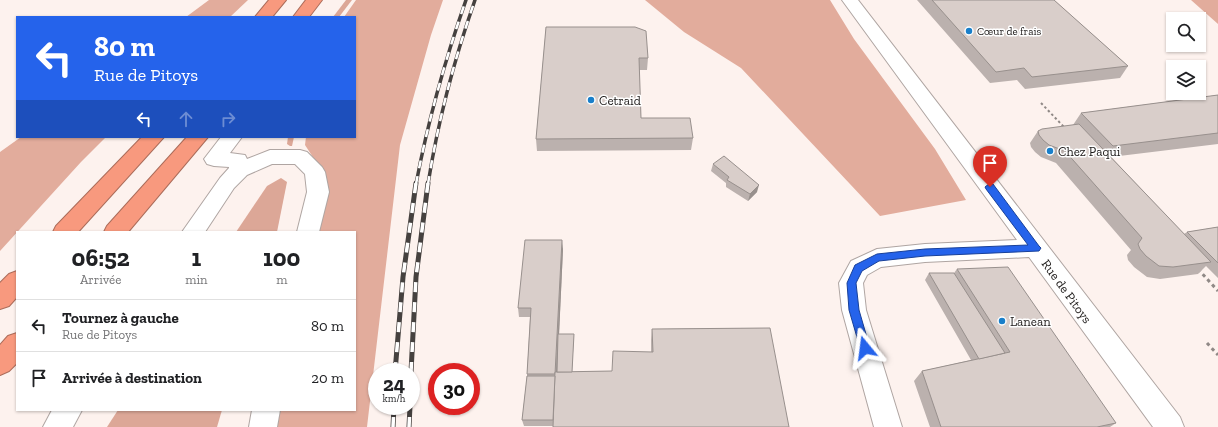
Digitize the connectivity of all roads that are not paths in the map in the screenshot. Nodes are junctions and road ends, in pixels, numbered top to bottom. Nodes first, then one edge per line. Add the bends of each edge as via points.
1 (278, 0) edge
2 (314, 0) edge
3 (850, 0) edge
4 (264, 16) edge
5 (301, 16) edge
6 (153, 138) edge
7 (197, 138) edge
8 (231, 138) edge
9 (240, 170) junction
10 (65, 231) edge
11 (116, 231) edge
12 (194, 231) edge
13 (308, 231) edge
14 (1036, 248) junction
15 (16, 283) edge
16 (0, 299) edge
17 (16, 345) edge
18 (0, 363) edge
19 (67, 411) edge
20 (266, 411) edge
21 (56, 427) edge
22 (263, 427) edge
23 (888, 427) edge
24 (1170, 427) edge

1 - 4 highway
2 - 5 highway
3 - 14 street, Rue de Pitoys
6 - 10 highway
7 - 11 highway
8 - 9 street via 214,159 238,160
9 - 12 street via 227,183
9 - 13 street via 270,157 300,157 315,172 318,192
14 - 23 street via 925,252 877,258 859,268 852,283 854,310
14 - 24 street, Rue de Pitoys
15 - 16 highway
17 - 18 highway
19 - 21 street
20 - 22 street

